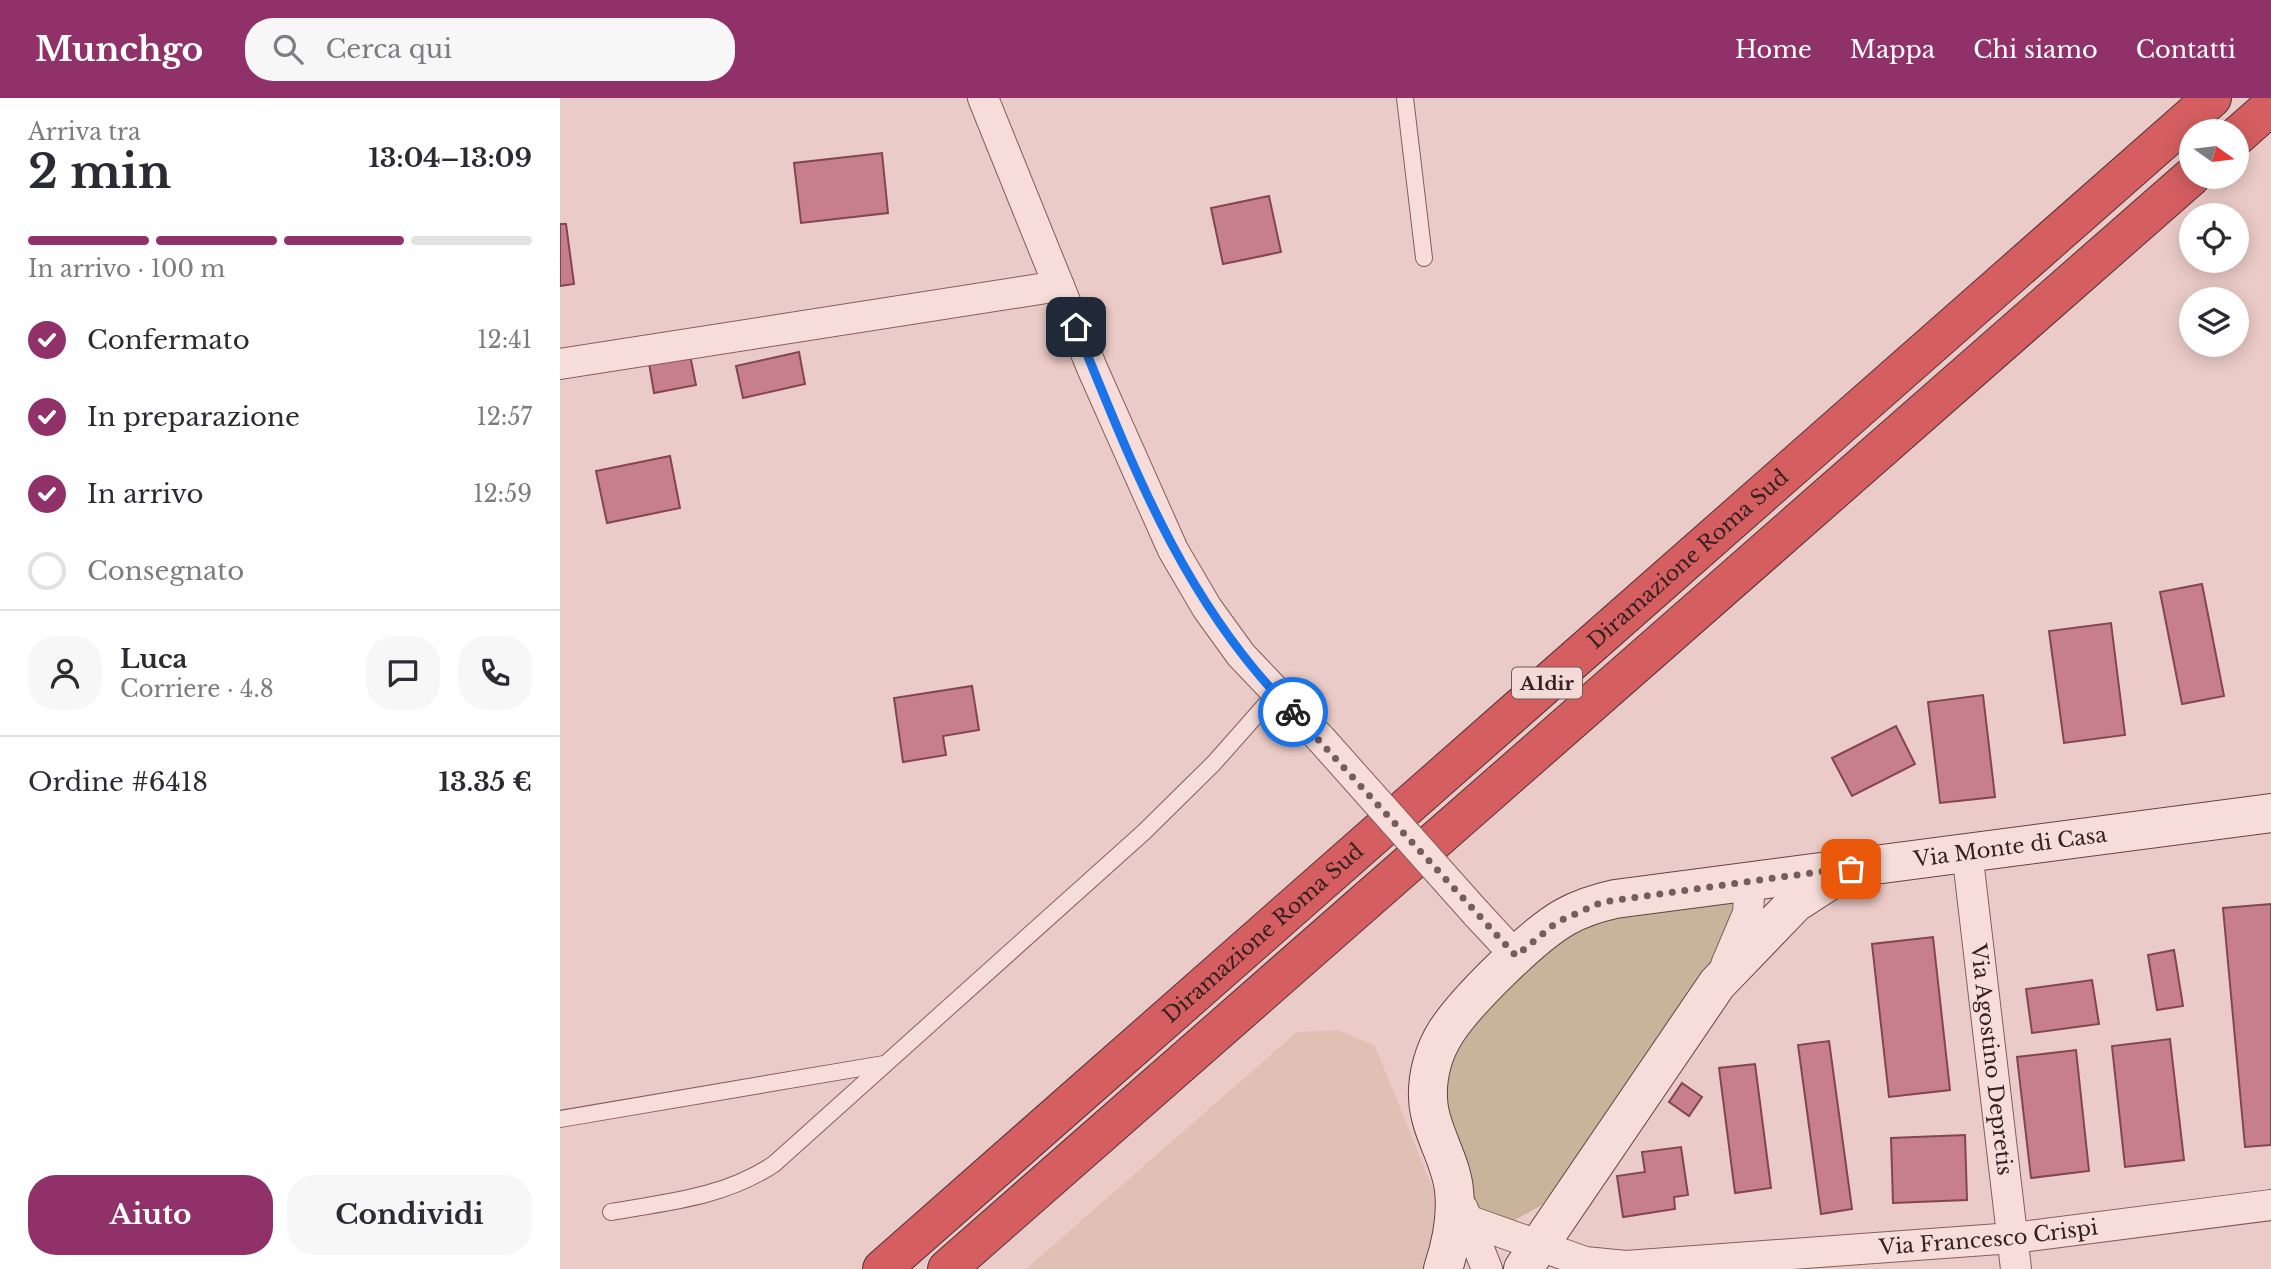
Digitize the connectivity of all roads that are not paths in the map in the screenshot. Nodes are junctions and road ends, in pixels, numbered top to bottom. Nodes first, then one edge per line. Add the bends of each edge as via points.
1 (983, 98) edge
2 (1405, 98) edge
3 (2212, 98) edge
4 (2271, 106) edge
5 (2249, 125) edge
6 (2179, 188) edge
7 (1424, 258) dead end
8 (1059, 286) junction
9 (560, 364) edge
10 (1275, 694) junction
11 (2271, 813) edge
12 (1968, 851) junction
13 (1861, 866) junction
14 (1750, 879) junction
15 (1516, 956) junction
16 (1717, 984) junction
17 (884, 1063) junction
18 (560, 1119) edge
19 (1461, 1204) junction
20 (2271, 1205) edge
21 (611, 1212) dead end
22 (2013, 1238) junction
23 (1531, 1257) edge
24 (1798, 1262) edge
25 (882, 1269) edge
26 (947, 1269) edge
27 (1443, 1269) edge
28 (1487, 1269) edge
29 (2016, 1269) edge

1 - 8 street
2 - 7 lane
3 - 25 highway, Diramazione Roma Sud / A1dir
4 - 5 highway
6 - 26 highway, Diramazione Roma Sud / A1dir
8 - 9 street
8 - 10 street via 1178,560 1228,639
10 - 15 street, bridge
10 - 17 lane via 1144,832
11 - 12 street, Via Monte di Casa
12 - 13 street, Via Monte di Casa
12 - 22 street, Via Agostino Depretis
13 - 14 street, Via Monte di Casa
13 - 16 street via 1833,876 1804,895
14 - 15 street, Via Monte di Casa via 1587,906 1547,929
14 - 16 street via 1745,925
15 - 19 street, Via Monte di Casa via 1447,1030 1432,1065 1429,1110
16 - 23 street
17 - 18 lane
17 - 21 lane via 774,1164 745,1181 698,1197
19 - 23 street, Via Francesco Crispi
19 - 27 street
19 - 28 street
20 - 22 street, Via Francesco Crispi
22 - 24 street, Via Francesco Crispi
22 - 29 street, Via Agostino Depretis
23 - 24 street, Via Francesco Crispi via 1611,1266

